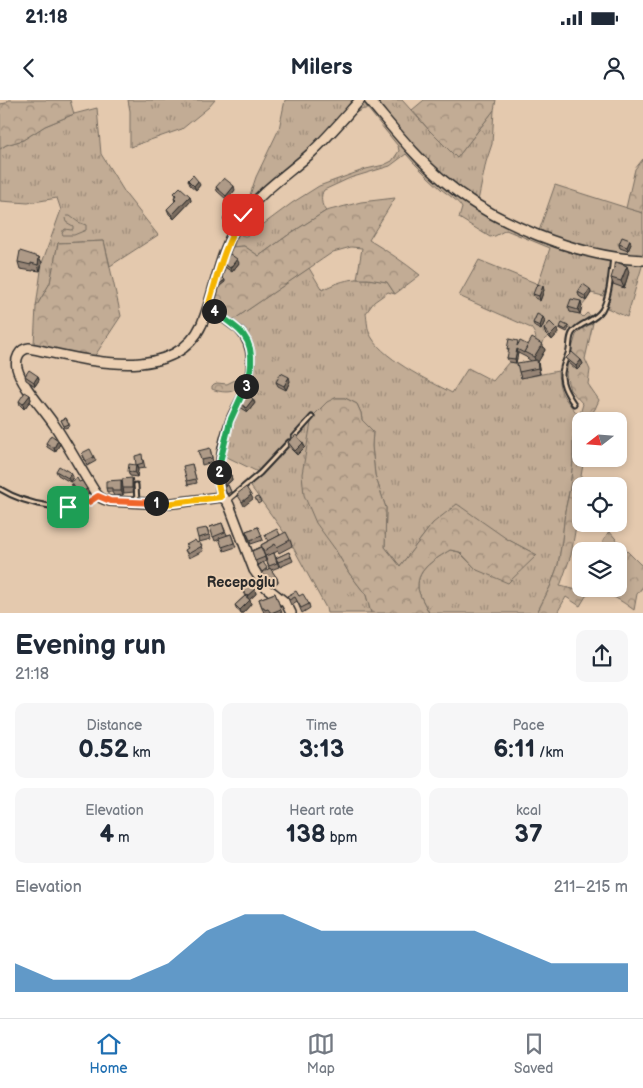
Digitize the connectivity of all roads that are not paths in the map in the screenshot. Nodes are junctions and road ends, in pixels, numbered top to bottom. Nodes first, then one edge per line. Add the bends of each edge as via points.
1 (360, 100) edge
2 (369, 100) edge
3 (613, 256) junction
4 (643, 260) edge
5 (208, 307) junction
6 (574, 404) dead end
7 (312, 417) dead end
8 (136, 485) dead end
9 (0, 489) edge
10 (98, 496) junction
11 (224, 499) junction
12 (137, 502) junction
13 (291, 613) edge

1 - 5 street via 310,153 243,215 221,260
2 - 3 street via 428,167 484,210 569,247
3 - 4 street
3 - 6 lane via 603,308 572,332 562,370 564,386
5 - 10 street via 194,338 174,354 157,360 106,363 29,348 19,354 16,363 21,379 56,427
5 - 11 street via 244,335 251,359 248,380 230,421 221,458 218,483
7 - 11 lane via 260,473
8 - 12 lane
9 - 10 lane via 13,496 58,507 83,504
10 - 12 street via 110,501
11 - 12 street via 165,504
11 - 13 street via 254,570

